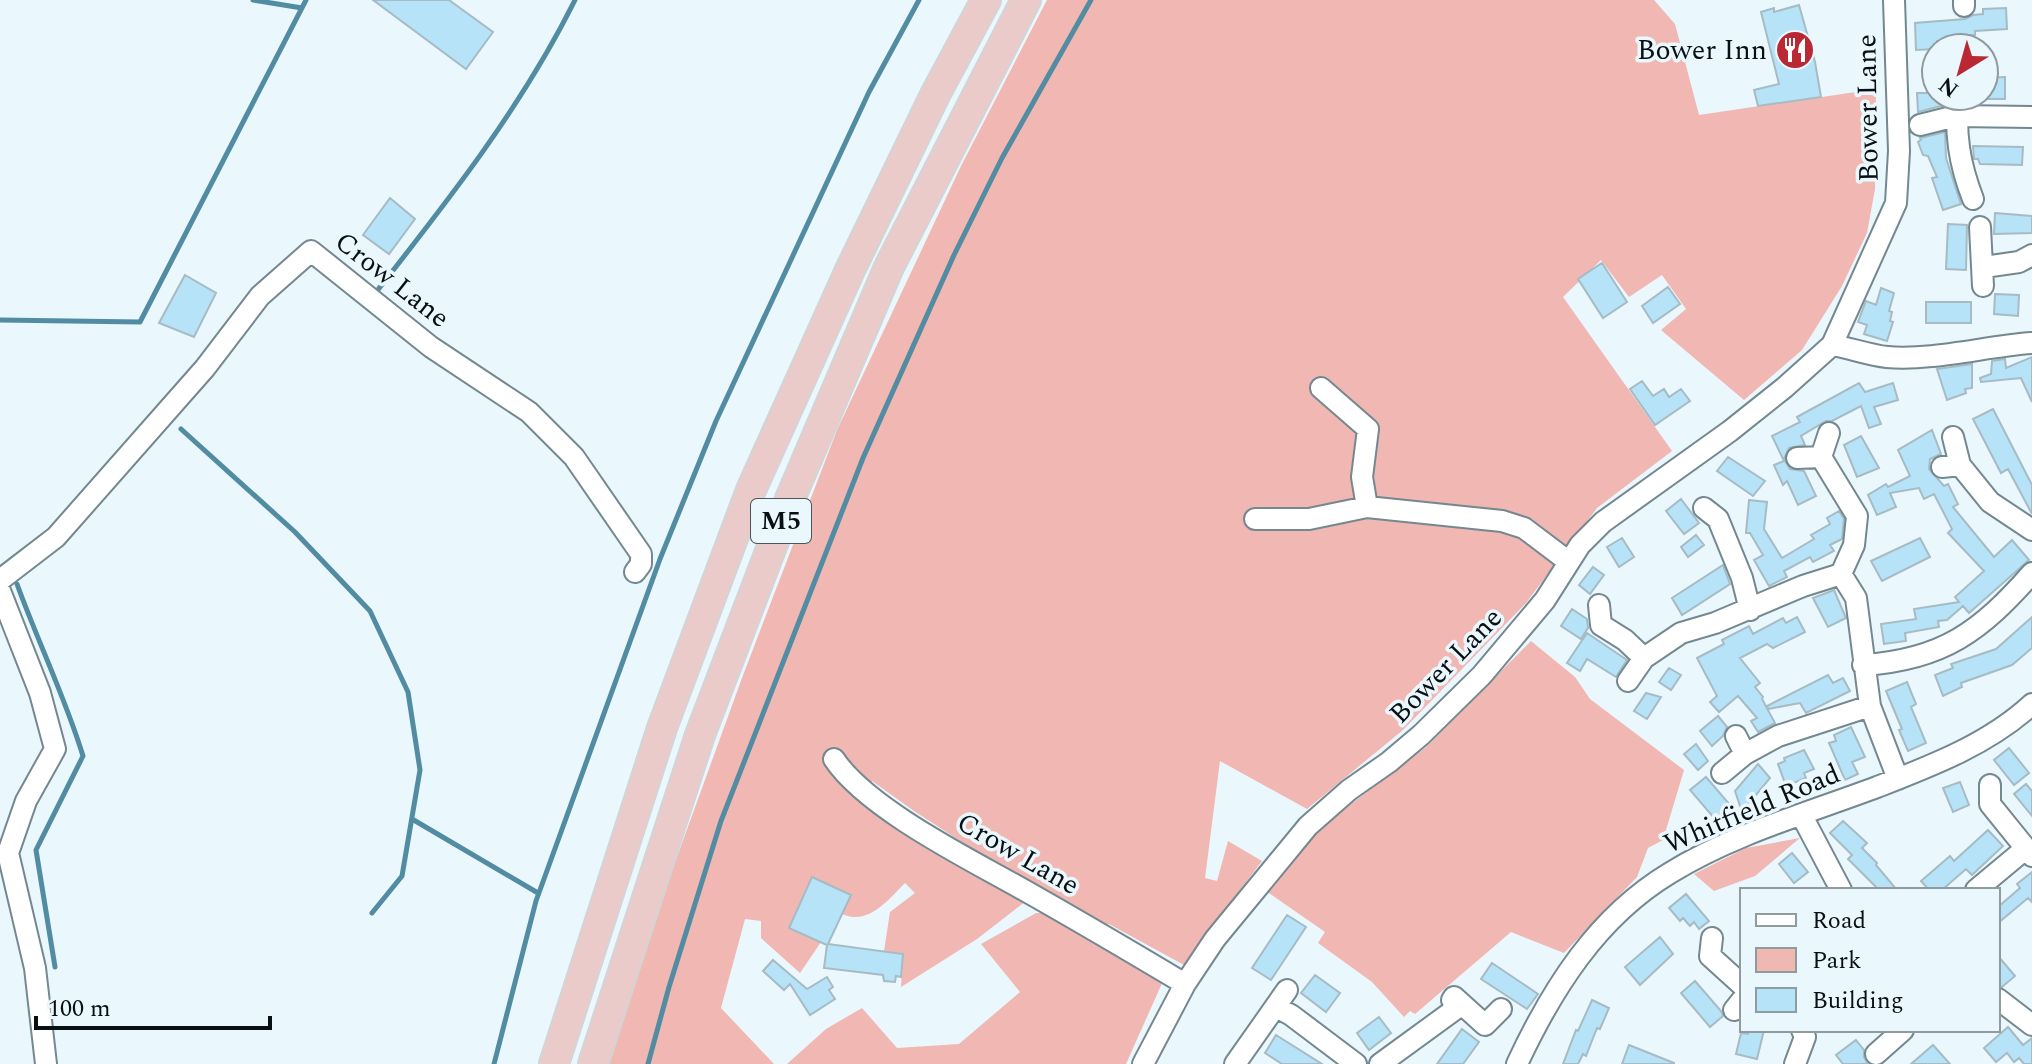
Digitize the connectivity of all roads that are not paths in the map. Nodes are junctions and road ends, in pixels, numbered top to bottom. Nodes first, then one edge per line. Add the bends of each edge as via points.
1 (986, 0) edge
2 (1026, 0) edge
3 (1894, 0) edge
4 (1945, 112) edge
5 (1957, 112) edge
6 (1998, 112) edge
7 (2032, 117) edge
8 (1920, 125) dead end
9 (1973, 199) dead end
10 (1980, 227) dead end
11 (2032, 255) edge
12 (2032, 343) edge
13 (1832, 345) junction
14 (1321, 388) dead end
15 (1829, 433) dead end
16 (1953, 437) dead end
17 (1821, 457) junction
18 (1797, 458) dead end
19 (1367, 507) junction
20 (1717, 511) dead end
21 (1255, 519) dead end
22 (2032, 530) edge
23 (1569, 562) junction
24 (635, 572) dead end
25 (2032, 573) edge
26 (1841, 574) junction
27 (0, 580) edge
28 (0, 591) edge
29 (1750, 610) junction
30 (1597, 623) dead end
31 (1644, 658) junction
32 (1863, 665) junction
33 (1628, 681) dead end
34 (2032, 704) edge
35 (1870, 706) junction
36 (834, 759) dead end
37 (1722, 773) dead end
38 (1898, 779) junction
39 (1985, 797) dead end
40 (1802, 816) junction
41 (2028, 853) edge
42 (1840, 888) edge
43 (1979, 888) edge
44 (1706, 951) dead end
45 (1740, 983) edge
46 (1185, 984) junction
47 (2000, 1001) edge
48 (1501, 1009) dead end
49 (2032, 1025) edge
50 (1803, 1032) edge
51 (1901, 1032) edge
52 (1875, 1054) edge
53 (46, 1064) edge
54 (554, 1064) edge
55 (593, 1064) edge
56 (1143, 1064) edge
57 (1235, 1064) edge
58 (1356, 1064) edge
59 (1380, 1064) edge
60 (1517, 1064) edge
61 (1795, 1064) edge

1 - 54 highway, M5 via 850,270 751,490 662,728
2 - 55 highway, M5 via 889,267 790,499 700,735
3 - 13 street, Bower Lane via 1896,203
4 - 8 street
5 - 9 street via 1961,168
6 - 7 street
10 - 11 street via 1984,276
12 - 13 street via 1895,356
13 - 23 street, Bower Lane via 1723,437 1603,522
14 - 19 street via 1368,429 1362,477
15 - 17 street
16 - 22 street via 1951,466 1990,502
17 - 18 street
17 - 26 street via 1857,516 1854,545
19 - 21 street via 1309,519
19 - 23 street via 1502,521 1524,528
20 - 29 street
23 - 46 street, Bower Lane via 1545,600 1473,684 1410,744 1308,826 1233,915
24 - 27 street, Crow Lane via 641,554 563,445 529,412 431,347 311,251 260,296 205,368 56,537
25 - 32 street via 1990,618 1956,641 1913,658
26 - 29 street
26 - 32 street via 1856,598
28 - 53 street via 40,693 55,749 26,801 8,853 35,968
29 - 31 street via 1681,633
30 - 31 street
31 - 33 street
32 - 35 street
34 - 38 street, Whitfield Road via 1949,758
35 - 37 street via 1741,745
35 - 38 street
36 - 46 street, Crow Lane via 844,775 891,811
38 - 40 street, Whitfield Road
39 - 41 street
40 - 42 street
40 - 60 street, Whitfield Road via 1700,857 1630,902 1573,963
41 - 43 street
44 - 45 street
46 - 56 street, Bower Lane
47 - 49 street
48 - 59 street via 1485,1025 1454,997 1439,1010 1438,1024
50 - 61 street
51 - 52 street
57 - 58 street via 1281,999 1291,1015

